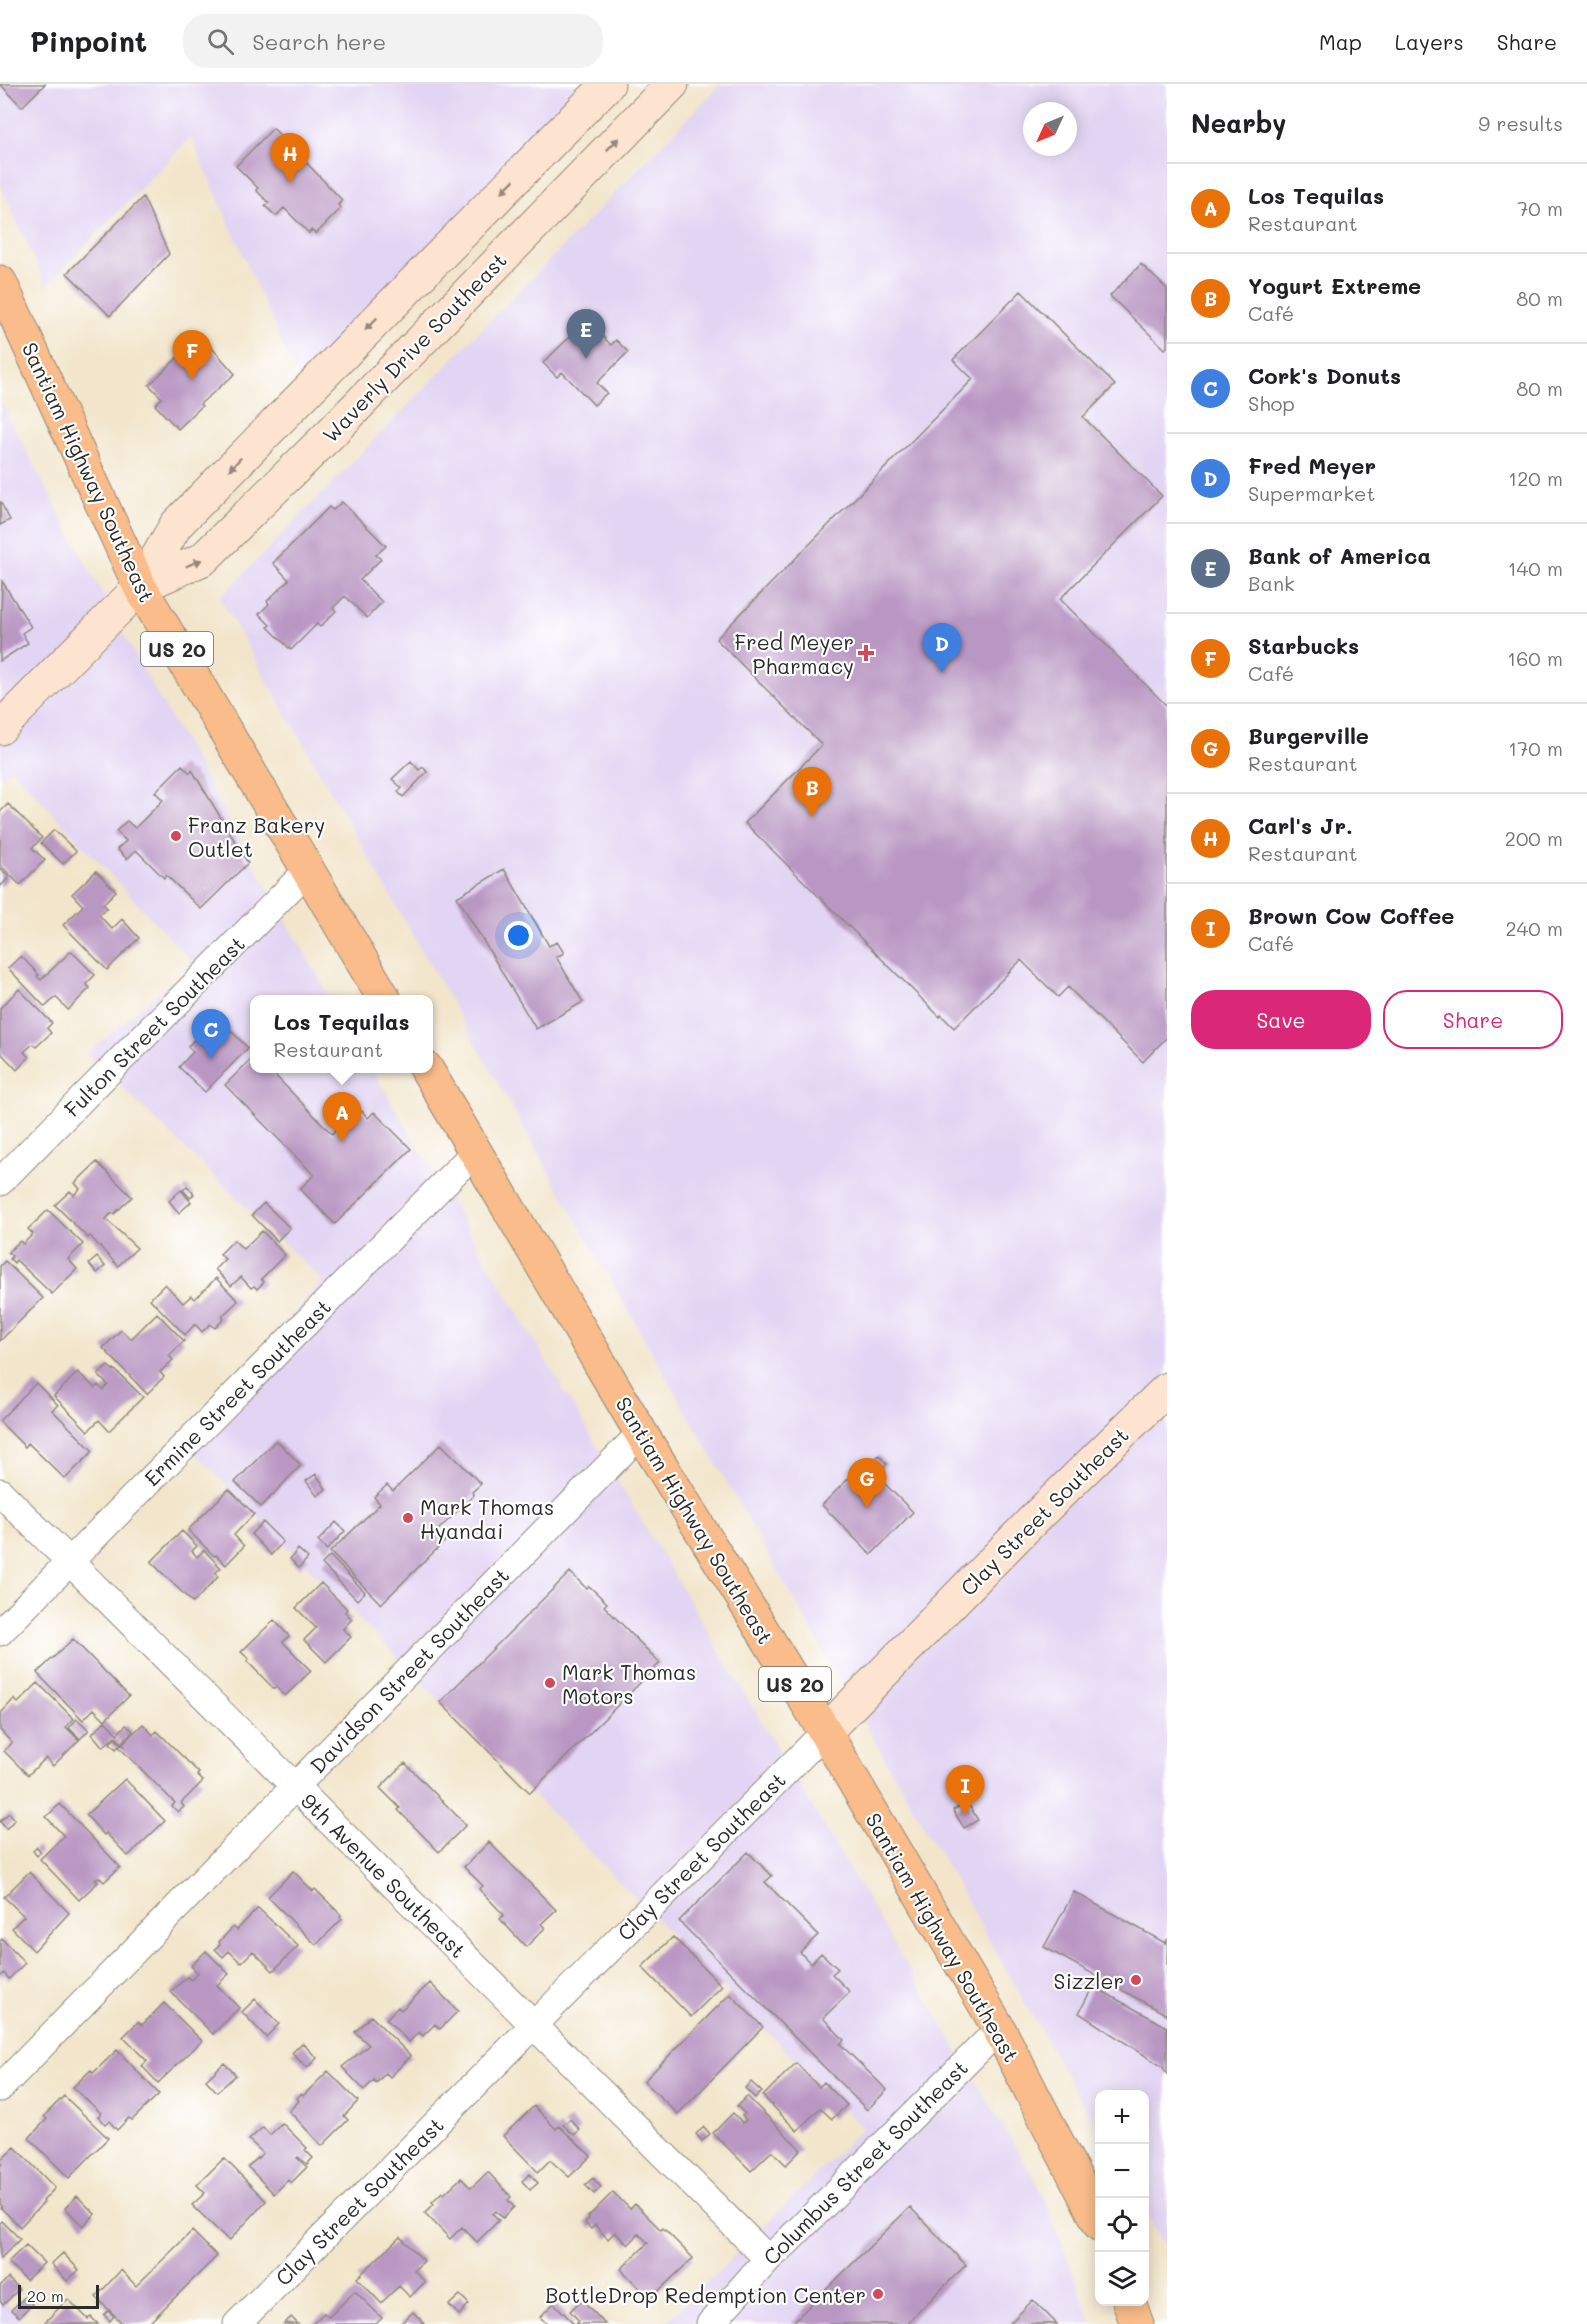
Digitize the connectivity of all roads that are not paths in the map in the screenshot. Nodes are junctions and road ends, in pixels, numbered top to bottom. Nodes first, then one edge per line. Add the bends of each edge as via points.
1 (608, 84) edge
2 (634, 84) edge
3 (672, 84) edge
4 (554, 141) junction
5 (577, 181) junction
6 (0, 282) edge
7 (441, 319) junction
8 (140, 587) junction
9 (0, 728) edge
10 (309, 869) junction
11 (383, 995) edge
12 (429, 1073) edge
13 (475, 1152) junction
14 (0, 1182) edge
15 (1167, 1389) edge
16 (641, 1433) junction
17 (0, 1492) edge
18 (70, 1562) junction
19 (0, 1632) edge
20 (825, 1732) junction
21 (295, 1787) junction
22 (534, 2025) junction
23 (999, 2029) junction
24 (0, 2088) edge
25 (1095, 2215) edge
26 (768, 2259) junction
27 (1131, 2306) edge
28 (237, 2324) edge
29 (710, 2324) edge
30 (1137, 2324) edge

1 - 4 main road, Waverly Drive Southeast
2 - 5 main road via 581,140
5 -> 3 main road, Waverly Drive Southeast
4 - 7 main road via 543,186 440,294
4 -> 8 main road, Waverly Drive Southeast via 176,525
5 - 7 main road, Waverly Drive Southeast
6 - 8 main road, Santiam Highway Southeast / US 20
8 -> 7 main road, Waverly Drive Southeast via 203,559
8 - 9 main road, Waverly Drive Southeast
8 - 10 main road, Santiam Highway Southeast / US 20
10 - 11 main road, Santiam Highway Southeast / US 20
10 - 14 street, Fulton Street Southeast
12 - 13 main road, Santiam Highway Southeast / US 20
13 - 16 main road, Santiam Highway Southeast / US 20
13 - 18 street, Ermine Street Southeast
15 - 20 main road, Clay Street Southeast
16 - 20 main road, Santiam Highway Southeast / US 20
16 - 21 street, Davidson Street Southeast
17 - 18 street, 9th Avenue Southeast
18 - 19 street, Ermine Street Southeast
18 - 21 street, 9th Avenue Southeast
20 - 22 street, Clay Street Southeast
20 - 23 main road, Santiam Highway Southeast / US 20
21 - 22 street, 9th Avenue Southeast
21 - 24 street, Davidson Street Southeast
22 - 26 street, 9th Avenue Southeast
22 - 28 street, Clay Street Southeast
23 - 25 main road, Santiam Highway Southeast / US 20
23 - 26 street, Columbus Street Southeast
26 - 29 street, Columbus Street Southeast
27 - 30 main road

